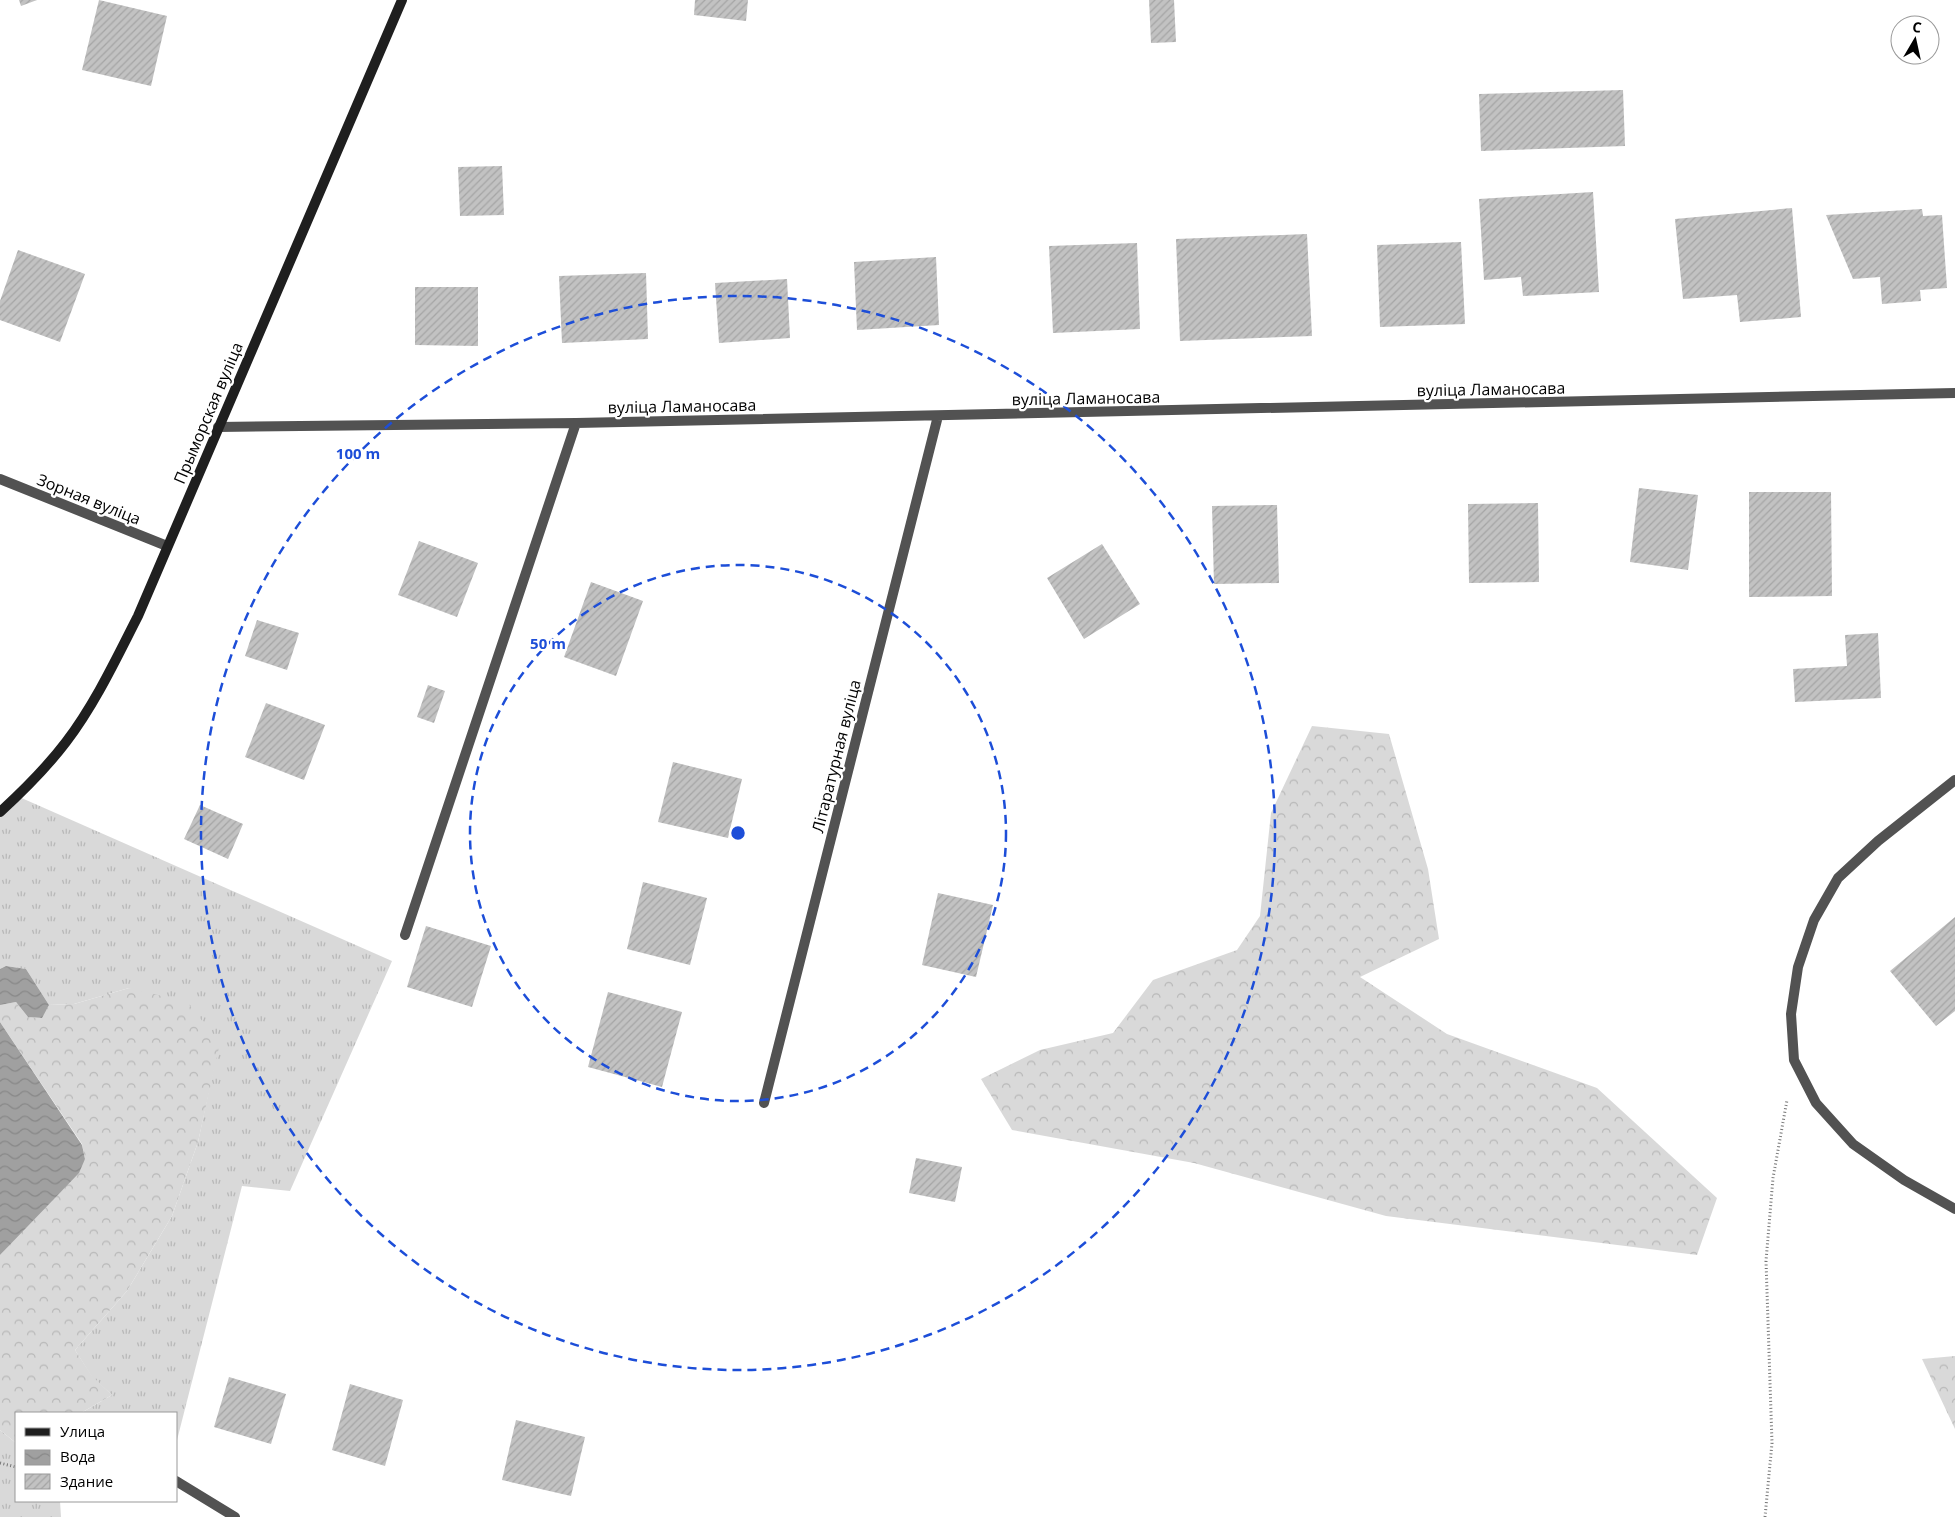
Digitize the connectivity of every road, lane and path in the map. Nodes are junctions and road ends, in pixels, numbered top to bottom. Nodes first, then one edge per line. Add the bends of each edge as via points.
1 (402, 0) edge
2 (1955, 393) edge
3 (938, 416) junction
4 (576, 423) junction
5 (218, 427) junction
6 (0, 480) edge
7 (167, 546) junction
8 (1955, 780) edge
9 (0, 812) edge
10 (405, 935) dead end
11 (1794, 1060) junction
12 (764, 1103) dead end
13 (1955, 1209) edge
14 (0, 1463) edge
15 (15, 1467) edge
16 (178, 1482) edge
17 (235, 1517) edge
18 (1765, 1517) edge

1 - 5 main road, Прыморская вуліца
2 - 3 street, вуліца Ламаносава
3 - 4 street, вуліца Ламаносава
3 - 12 street, Літаратурная вуліца
4 - 5 street, вуліца Ламаносава
4 - 10 street
5 - 7 main road, Прыморская вуліца
6 - 7 street, Зорная вуліца
7 - 9 main road, Прыморская вуліца via 138,616 66,742
8 - 11 street via 1878,841 1838,878 1814,920 1798,967 1791,1014
11 - 13 street via 1816,1103 1853,1144 1904,1180
11 - 18 path via 1773,1178 1766,1261 1772,1443
14 - 15 path
16 - 17 street

